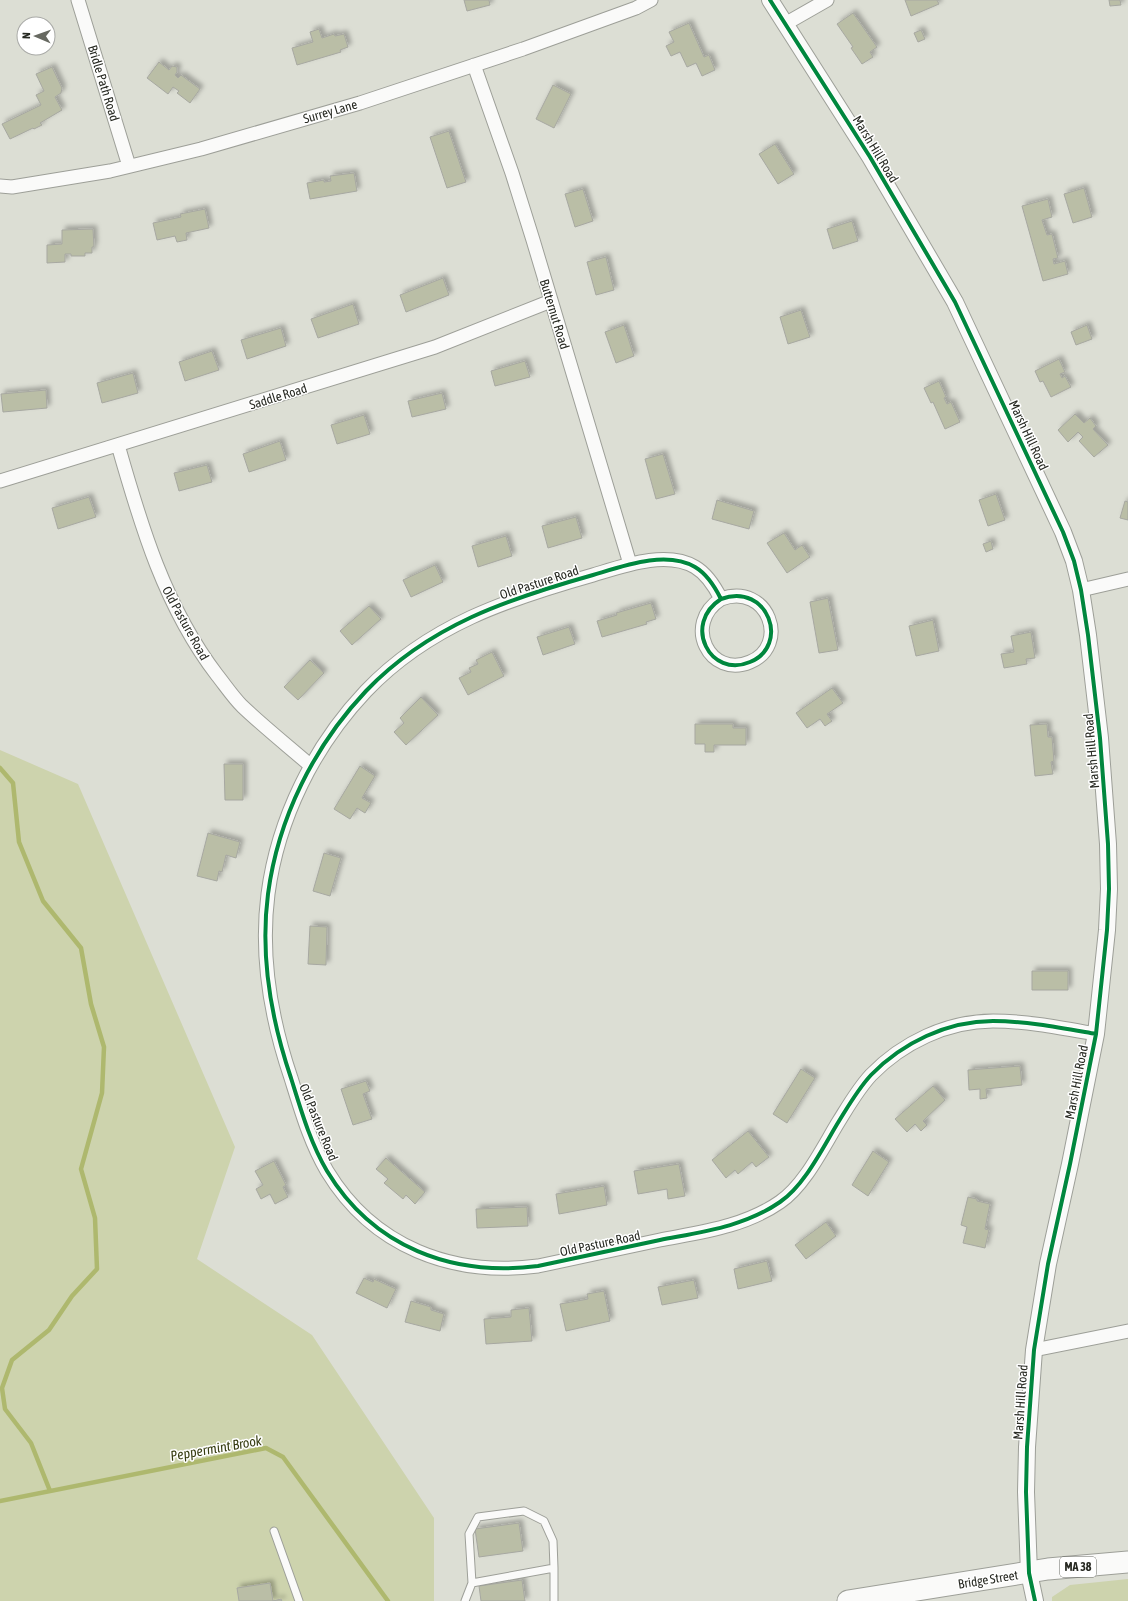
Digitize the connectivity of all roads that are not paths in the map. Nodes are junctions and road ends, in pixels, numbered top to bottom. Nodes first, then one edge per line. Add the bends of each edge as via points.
1 (78, 0) edge
2 (651, 0) edge
3 (770, 0) edge
4 (826, 0) edge
5 (786, 24) junction
6 (474, 65) junction
7 (129, 166) junction
8 (0, 186) edge
9 (552, 301) junction
10 (118, 445) junction
11 (0, 481) edge
12 (630, 564) junction
13 (1128, 579) edge
14 (1081, 590) junction
15 (721, 599) junction
16 (311, 766) junction
17 (1096, 1034) junction
18 (1128, 1332) edge
19 (1034, 1350) junction
20 (274, 1531) dead end
21 (1128, 1562) edge
22 (554, 1568) junction
23 (1029, 1572) junction
24 (472, 1583) junction
25 (299, 1601) edge
26 (465, 1601) edge
27 (554, 1601) edge
28 (848, 1601) edge
29 (1035, 1601) edge

1 - 7 street, Bridle Path Road
2 - 6 street, Surrey Lane via 636,8
3 - 5 street, Marsh Hill Road
4 - 5 street
5 - 14 street, Marsh Hill Road via 870,157 955,302 1063,532
6 - 7 street, Surrey Lane via 344,107 200,149
6 - 9 street, Butternut Road
7 - 8 street, Surrey Lane via 12,187
9 - 10 street, Saddle Road via 435,347
9 - 12 street, Butternut Road
10 - 11 street, Saddle Road
10 - 16 street, Old Pasture Road via 150,549 175,609 192,639 241,705
12 - 15 street, Old Pasture Road via 661,560 685,563 697,568 715,587
12 - 16 street, Old Pasture Road via 500,605 476,614 435,636 395,665 365,693 322,746
13 - 14 street
14 - 17 street, Marsh Hill Road via 1100,738 1108,844 1107,930
15 - 15 street via 714,603 704,617 703,642 712,656 719,661 735,665 752,662 769,644 771,627 766,611 746,596 737,595
16 - 17 street, Old Pasture Road via 280,838 268,895 266,952 271,1006 307,1129 327,1170 354,1206 388,1235 428,1256 471,1267 516,1269 738,1223 768,1210 795,1188 857,1092 879,1068 906,1045 945,1028 992,1021 1018,1022
17 - 19 street, Marsh Hill Road via 1048,1264
18 - 19 street
19 - 23 street, Marsh Hill Road via 1026,1492
20 - 25 lane
21 - 23 main road, Bridge Street / MA 38
22 - 24 lane
22 - 24 lane via 553,1541 544,1521 524,1511 478,1517 469,1534
22 - 27 lane
23 - 28 main road, Bridge Street / MA 38
23 - 29 street, Marsh Hill Road
24 - 26 lane

